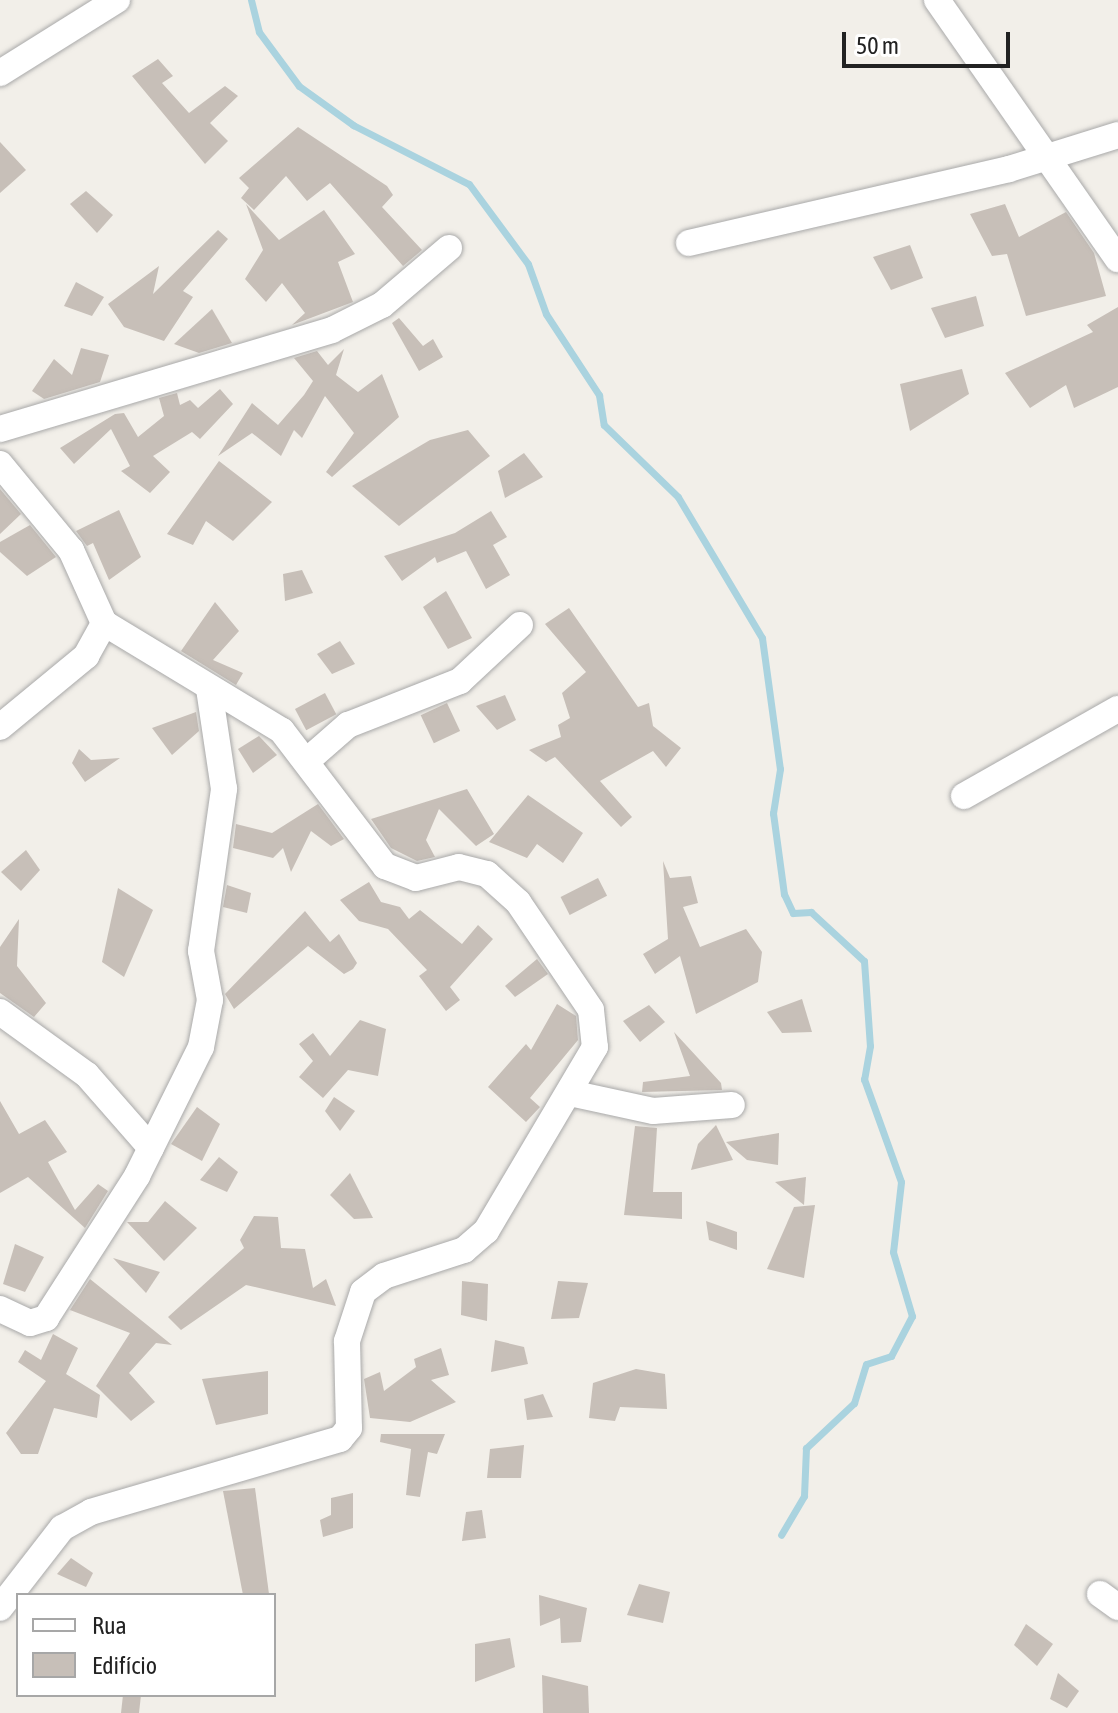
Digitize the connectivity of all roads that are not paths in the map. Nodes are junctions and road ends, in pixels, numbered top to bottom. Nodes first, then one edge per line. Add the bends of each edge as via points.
1 (117, 0) edge
2 (937, 0) edge
3 (0, 73) edge
4 (1118, 135) edge
5 (1042, 153) junction
6 (689, 243) dead end
7 (449, 248) dead end
8 (1118, 259) edge
9 (0, 429) edge
10 (0, 464) edge
11 (104, 623) junction
12 (520, 625) dead end
13 (209, 689) junction
14 (1118, 709) edge
15 (0, 727) edge
16 (309, 759) junction
17 (964, 796) dead end
18 (0, 1012) edge
19 (570, 1093) junction
20 (732, 1105) dead end
21 (151, 1148) junction
22 (0, 1309) edge
23 (0, 1608) edge

1 - 3 street
2 - 5 street
4 - 5 street
5 - 6 street via 1009,169
5 - 8 street
7 - 9 street via 382,305 332,330
10 - 11 street via 71,550
11 - 13 street
11 - 15 street via 86,656
12 - 16 street via 460,681 348,725
13 - 16 street via 282,731
13 - 21 street via 224,789 201,951 210,1000 197,1059
14 - 17 street
16 - 19 street via 385,866 416,878 459,867 487,874 518,902 591,1010 595,1047
18 - 21 street via 87,1075
19 - 20 street via 653,1111
19 - 23 street via 486,1231 464,1250 384,1276 363,1292 347,1341 349,1428 340,1439 91,1512 62,1528
21 - 22 street via 46,1318 30,1323

